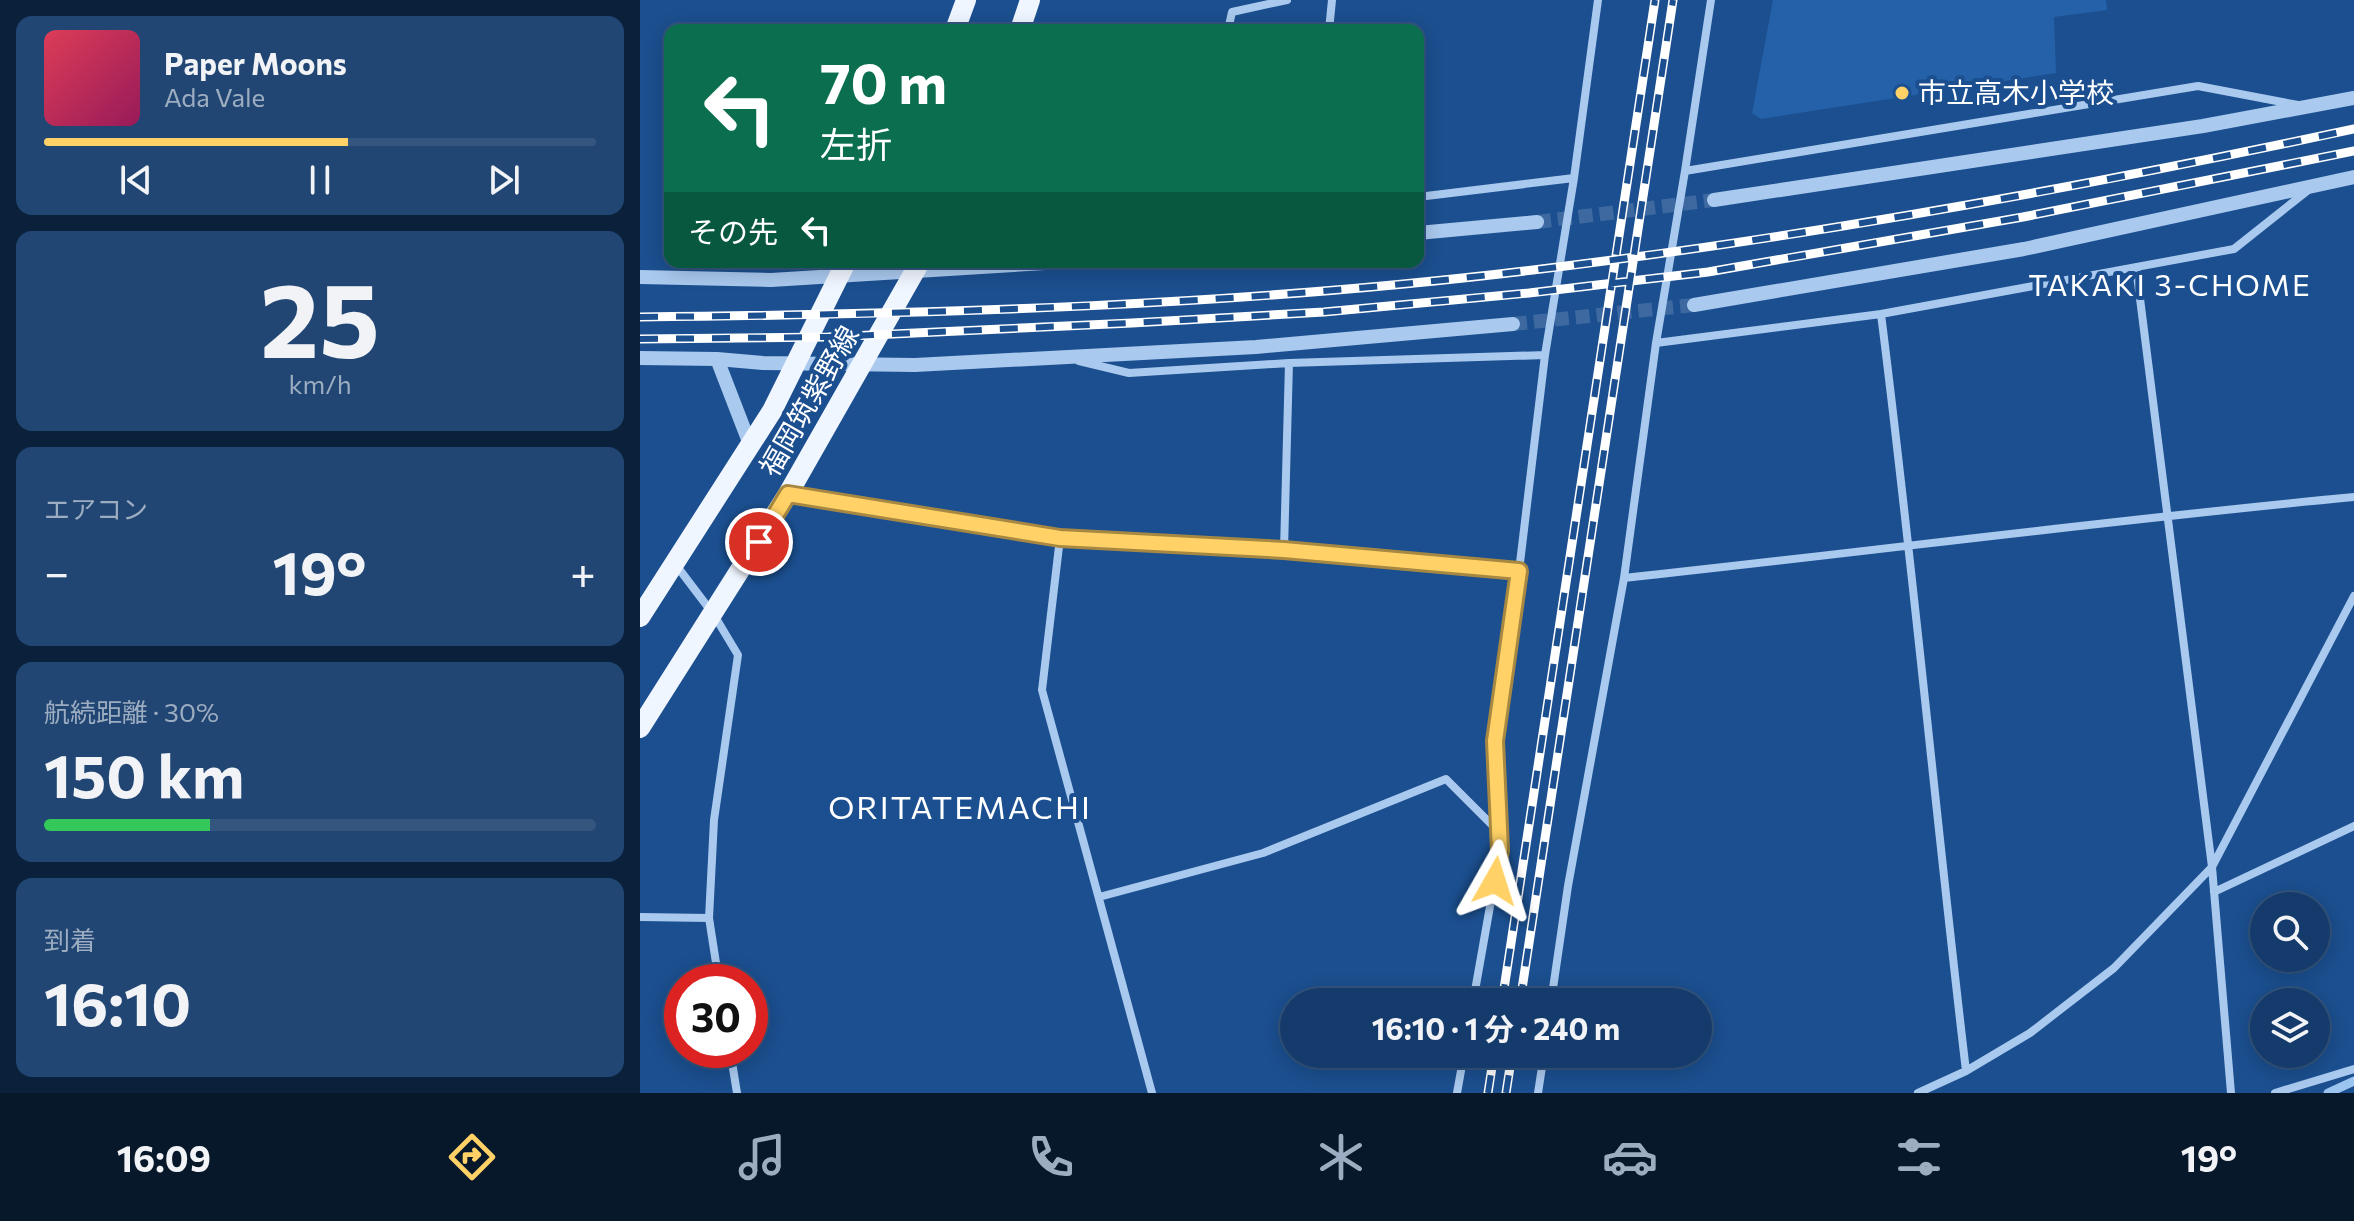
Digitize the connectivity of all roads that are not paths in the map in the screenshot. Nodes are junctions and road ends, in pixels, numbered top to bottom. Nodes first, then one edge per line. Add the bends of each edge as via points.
1 (966, 0) edge
2 (1030, 0) edge
3 (1287, 0) edge
4 (1332, 0) edge
5 (1598, 0) edge
6 (1711, 0) edge
7 (957, 24) edge
8 (1022, 24) edge
9 (1229, 24) edge
10 (1330, 24) edge
11 (2354, 98) edge
12 (2311, 107) junction
13 (1685, 171) junction
14 (2354, 177) edge
15 (1574, 178) junction
16 (2314, 185) junction
17 (1424, 196) edge
18 (1714, 200) tunnel mouth
19 (1537, 222) tunnel mouth
20 (1424, 232) edge
21 (2136, 267) junction
22 (843, 268) edge
23 (917, 268) edge
24 (640, 277) edge
25 (1694, 305) tunnel mouth
26 (1881, 314) junction
27 (1513, 324) tunnel mouth
28 (1656, 343) junction
29 (1545, 355) junction
30 (1064, 357) junction
31 (640, 358) edge
32 (717, 359) junction
33 (1289, 363) junction
34 (798, 364) junction
35 (863, 365) junction
36 (751, 447) junction
37 (788, 494) junction
38 (2354, 497) edge
39 (2166, 515) junction
40 (1060, 538) junction
41 (1910, 548) junction
42 (1284, 550) junction
43 (675, 563) junction
44 (1519, 571) junction
45 (1624, 578) junction
46 (2354, 596) edge
47 (714, 615) junction
48 (640, 617) edge
49 (640, 728) edge
50 (2354, 826) edge
51 (1497, 830) junction
52 (2212, 867) junction
53 (2214, 892) junction
54 (1099, 897) junction
55 (640, 917) edge
56 (709, 918) junction
57 (716, 964) edge
58 (1475, 988) edge
59 (1553, 988) edge
60 (733, 1068) edge
61 (1461, 1068) edge
62 (1542, 1068) edge
63 (2354, 1069) edge
64 (1966, 1071) junction
65 (737, 1093) edge
66 (1152, 1093) edge
67 (1457, 1093) edge
68 (1538, 1093) edge
69 (1918, 1093) edge
70 (2231, 1093) edge
71 (2275, 1093) edge

1 - 7 main road
2 - 8 main road
3 - 9 street via 1232,12
4 - 10 street
5 - 15 street
6 - 13 street
11 - 12 street
12 - 13 street via 2198,86
12 - 18 street
13 - 28 street
14 - 16 street
15 - 17 street
15 - 29 street
16 - 21 street via 2234,249
16 - 25 street via 2024,249
19 - 20 street
21 - 26 street
21 - 39 street
22 - 24 street via 771,280
22 - 34 main road, 福岡筑紫野線
23 - 35 main road, 福岡筑紫野線
26 - 28 street
26 - 41 street
27 - 30 street via 1256,347
28 - 45 street
29 - 33 street
29 - 44 street
30 - 33 street via 1129,373
30 - 35 street
31 - 32 street
32 - 34 street
32 - 36 street
33 - 42 street
34 - 35 street
34 - 36 main road, 福岡筑紫野線
35 - 37 main road, 福岡筑紫野線
36 - 43 main road, 福岡筑紫野線
37 - 40 street
37 - 47 main road, 福岡筑紫野線
38 - 39 street
39 - 41 street
39 - 52 street
40 - 42 street
40 - 54 street via 1042,690
41 - 45 street
41 - 64 street
42 - 44 street
43 - 47 street
43 - 48 main road, 福岡筑紫野線
44 - 51 street via 1495,741
45 - 59 street
46 - 52 street
47 - 49 main road, 福岡筑紫野線
47 - 56 street via 738,655 714,820
50 - 53 street
51 - 54 street via 1446,779 1263,853
51 - 58 street via 1500,850
52 - 53 street
52 - 64 street via 2114,968 2030,1033
53 - 70 street
54 - 66 street
55 - 56 street
56 - 57 street
60 - 65 street
61 - 67 street
62 - 68 street
63 - 71 street
64 - 69 street

